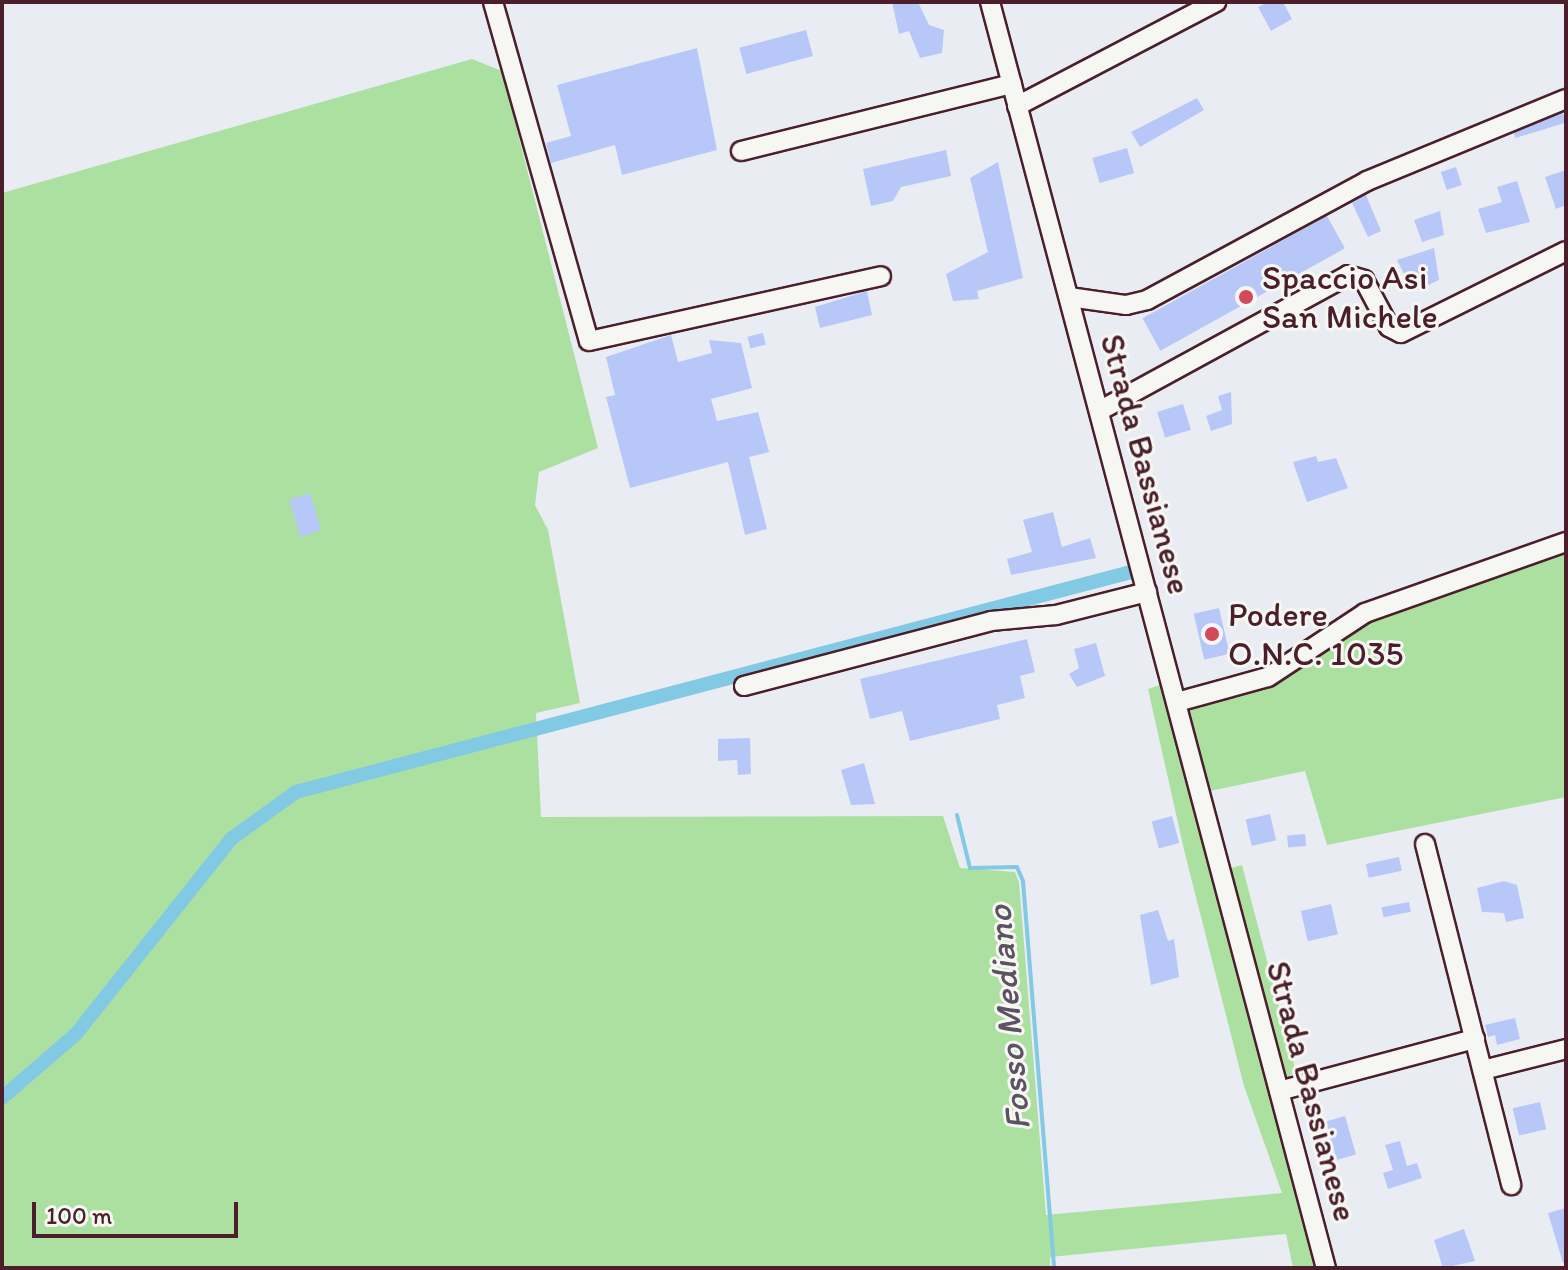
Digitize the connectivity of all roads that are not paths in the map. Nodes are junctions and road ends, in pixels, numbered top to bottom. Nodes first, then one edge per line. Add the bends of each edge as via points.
1 (493, 2) edge
2 (990, 2) edge
3 (1216, 2) edge
4 (1012, 84) junction
5 (1566, 99) edge
6 (1017, 106) junction
7 (741, 151) dead end
8 (1566, 251) edge
9 (881, 276) dead end
10 (1069, 297) junction
11 (1099, 411) junction
12 (1566, 542) edge
13 (1147, 592) junction
14 (744, 686) dead end
15 (1177, 702) junction
16 (1425, 844) dead end
17 (1475, 1039) junction
18 (1566, 1049) edge
19 (1483, 1070) junction
20 (1279, 1091) junction
21 (1511, 1185) dead end
22 (1326, 1268) edge

1 - 9 street via 589,341
2 - 4 street, Strada Bassianese
3 - 6 street
4 - 6 street, Strada Bassianese
4 - 7 street
5 - 10 street via 1367,181 1142,302
6 - 10 street, Strada Bassianese
8 - 11 street via 1401,333 1389,327 1364,280 1348,275
10 - 11 street, Strada Bassianese
11 - 13 street, Strada Bassianese
12 - 15 street via 1365,613 1268,677
13 - 14 street via 1056,615 991,621
13 - 15 street, Strada Bassianese
15 - 20 street, Strada Bassianese
16 - 17 street
17 - 19 street
17 - 20 street
18 - 19 street
19 - 21 street
20 - 22 street, Strada Bassianese

